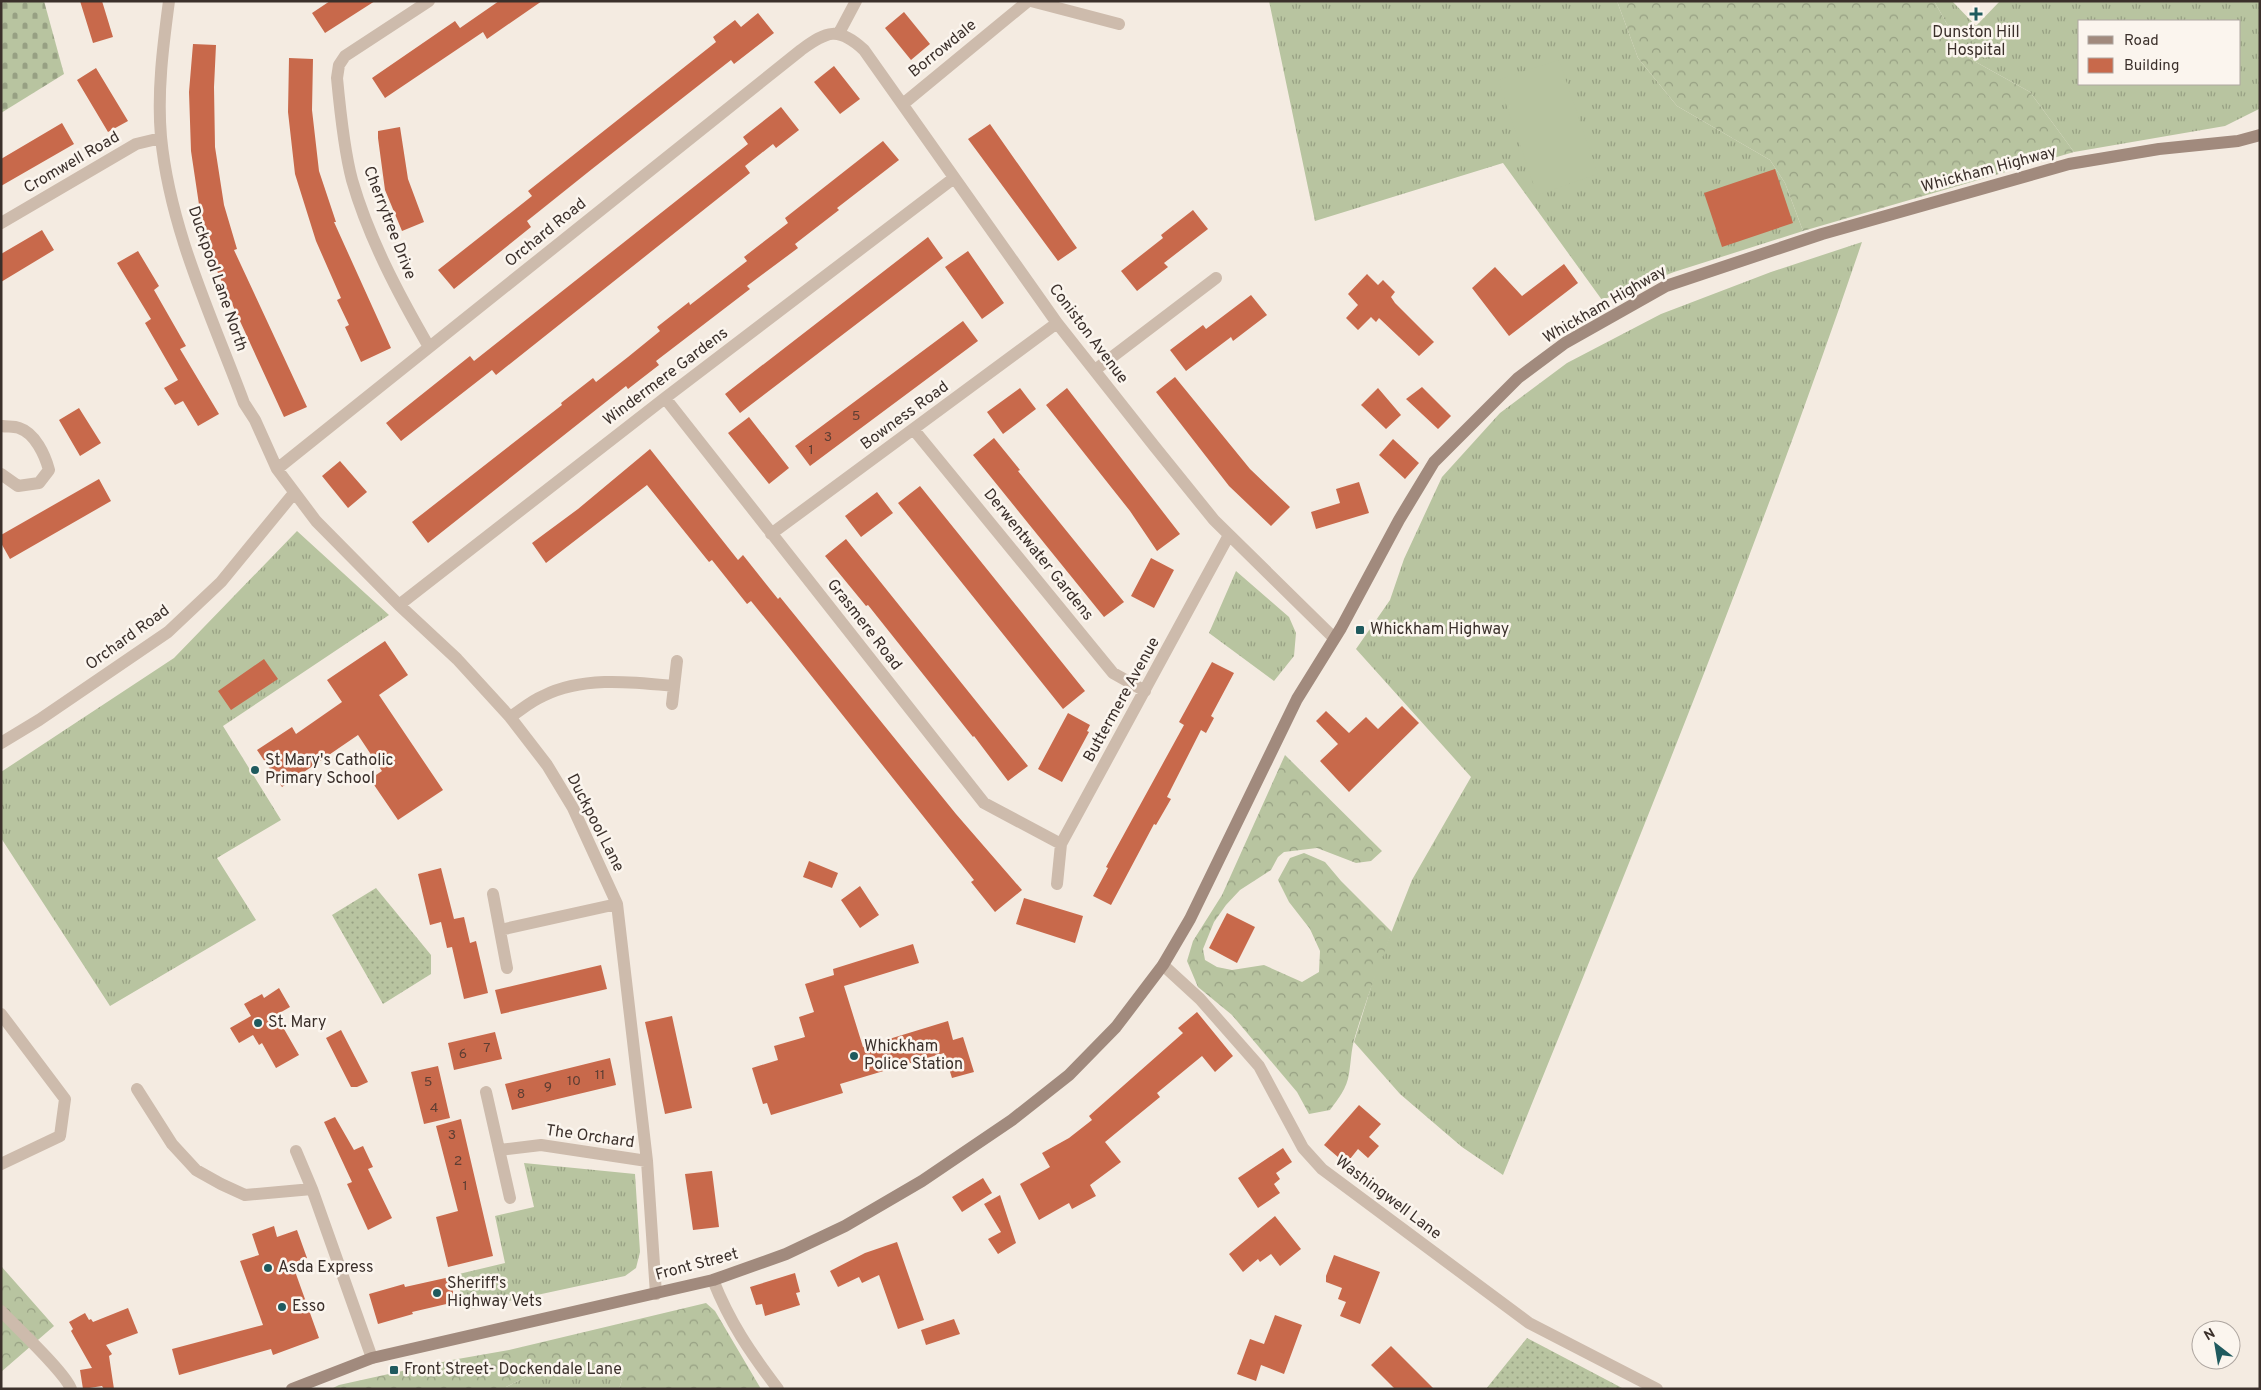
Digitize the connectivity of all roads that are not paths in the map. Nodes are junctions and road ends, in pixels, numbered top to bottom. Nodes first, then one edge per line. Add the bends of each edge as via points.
1 (169, 1) edge
2 (429, 1) edge
3 (856, 1) edge
4 (1029, 1) edge
5 (1119, 24) dead end
6 (839, 33) junction
7 (903, 104) junction
8 (2260, 135) edge
9 (161, 138) junction
10 (954, 178) junction
11 (1, 223) edge
12 (1216, 278) dead end
13 (1057, 322) junction
14 (429, 347) junction
15 (1095, 370) junction
16 (664, 398) junction
17 (2, 427) edge
18 (914, 430) junction
19 (277, 469) junction
20 (1, 474) edge
21 (294, 493) junction
22 (771, 534) junction
23 (1229, 535) junction
24 (399, 605) junction
25 (1334, 638) junction
26 (676, 661) dead end
27 (674, 686) junction
28 (1145, 691) junction
29 (672, 704) dead end
30 (510, 717) junction
31 (1, 743) edge
32 (1061, 844) junction
33 (1057, 884) dead end
34 (493, 894) dead end
35 (617, 904) junction
36 (500, 930) junction
37 (1162, 965) junction
38 (508, 968) dead end
39 (1, 1014) edge
40 (1069, 1075) joint
41 (137, 1089) dead end
42 (486, 1092) dead end
43 (499, 1150) junction
44 (296, 1151) dead end
45 (646, 1161) junction
46 (1, 1164) edge
47 (312, 1189) junction
48 (510, 1198) dead end
49 (713, 1280) junction
50 (656, 1294) junction
51 (1, 1311) edge
52 (372, 1358) junction
53 (70, 1389) edge
54 (292, 1389) edge
55 (778, 1389) edge
56 (1657, 1389) edge

1 - 9 street, Duckpool Lane North via 162,54
2 - 14 street, Cherrytree Drive via 345,56 337,78 352,180 380,253
3 - 6 street
4 - 5 street, Borrowdale
4 - 7 street, Borrowdale
6 - 7 street, Coniston Avenue via 864,50
6 - 14 street, Orchard Road via 830,32 801,50
7 - 10 street, Coniston Avenue
8 - 25 main road, Whickham Highway via 2238,141 2159,149 2069,164 1822,234 1666,286 1565,343 1518,378 1434,462
9 - 11 street, Cromwell Road via 136,144
9 - 19 street, Duckpool Lane North via 177,226 244,403
10 - 13 street, Coniston Avenue
10 - 16 street, Windermere Gardens
12 - 15 street
13 - 15 street, Coniston Avenue
13 - 18 street, Bowness Road
14 - 19 street, Orchard Road
15 - 23 street, Coniston Avenue
16 - 22 street, Grasmere Road
16 - 24 street, Windermere Gardens
17 - 20 street via 19,428 30,434 46,458 49,470 39,483 18,486
18 - 22 street, Bowness Road
18 - 28 street, Derwentwater Gardens via 1113,673
19 - 21 street, Duckpool Lane
21 - 24 street, Duckpool Lane via 316,521
21 - 31 street, Orchard Road via 221,582 168,632
22 - 32 street, Grasmere Road via 984,803
23 - 25 street, Coniston Avenue
23 - 28 street, Buttermere Avenue
24 - 30 street, Duckpool Lane via 457,659
25 - 37 main road, Whickham Highway via 1297,699 1190,919
26 - 27 street
27 - 29 street
27 - 30 street via 631,682 582,684 544,695
28 - 32 street, Buttermere Avenue
30 - 35 street, Duckpool Lane via 547,765 573,808
32 - 33 street, Buttermere Avenue
34 - 36 street
35 - 36 street
35 - 45 street, Duckpool Lane
36 - 38 street
37 - 40 main road, Whickham Highway via 1116,1027
37 - 56 street, Washingwell Lane via 1200,998 1259,1066 1303,1148 1322,1170 1528,1323
39 - 46 street via 65,1099 60,1136
40 - 49 main road, Front Street via 1012,1120 922,1181 856,1220 786,1254
41 - 47 street via 172,1144 196,1170 245,1195
42 - 43 street
43 - 45 street, The Orchard via 541,1145
43 - 48 street
44 - 47 street
45 - 50 street, Duckpool Lane
47 - 52 street
49 - 50 main road, Front Street
49 - 55 street via 744,1344
50 - 52 main road, Front Street
51 - 53 street via 51,1363
52 - 54 main road, Front Street

